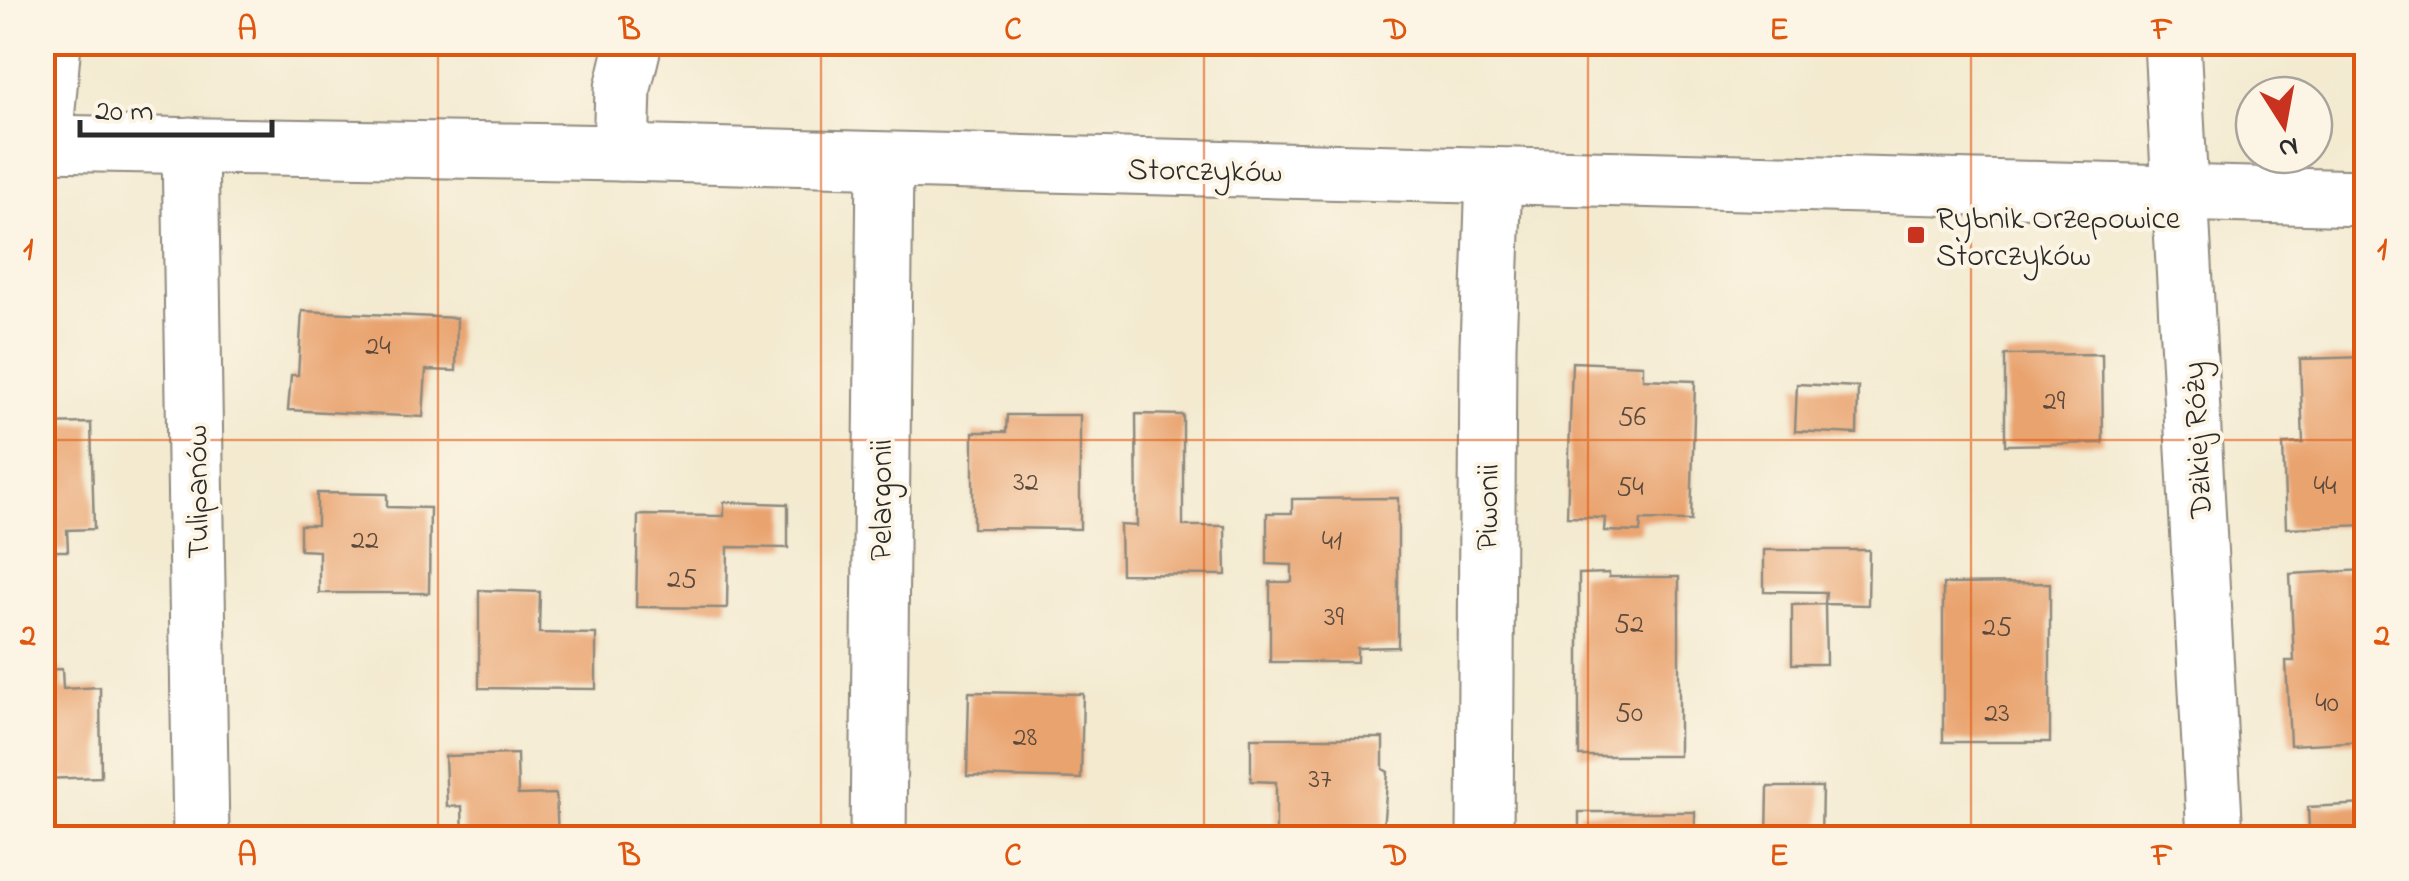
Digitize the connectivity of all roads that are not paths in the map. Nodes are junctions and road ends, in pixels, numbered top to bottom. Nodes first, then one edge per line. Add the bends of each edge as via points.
1 (53, 42) edge
2 (634, 42) edge
3 (2172, 42) edge
4 (43, 143) edge
5 (190, 145) junction
6 (622, 154) junction
7 (885, 162) junction
8 (1494, 176) junction
9 (2180, 194) junction
10 (2366, 198) edge
11 (201, 838) edge
12 (878, 838) edge
13 (1485, 838) edge
14 (2215, 838) edge

1 - 4 street
2 - 6 street via 623,88
3 - 9 street, Dzikiej Róży
4 - 5 street, Storczyków
5 - 6 street, Storczyków
5 - 11 street, Tulipanów
6 - 7 street, Storczyków
7 - 8 street, Storczyków
7 - 12 street, Pelargonii
8 - 9 street, Storczyków
8 - 13 street, Piwonii
9 - 10 street, Storczyków
9 - 14 street, Dzikiej Róży

